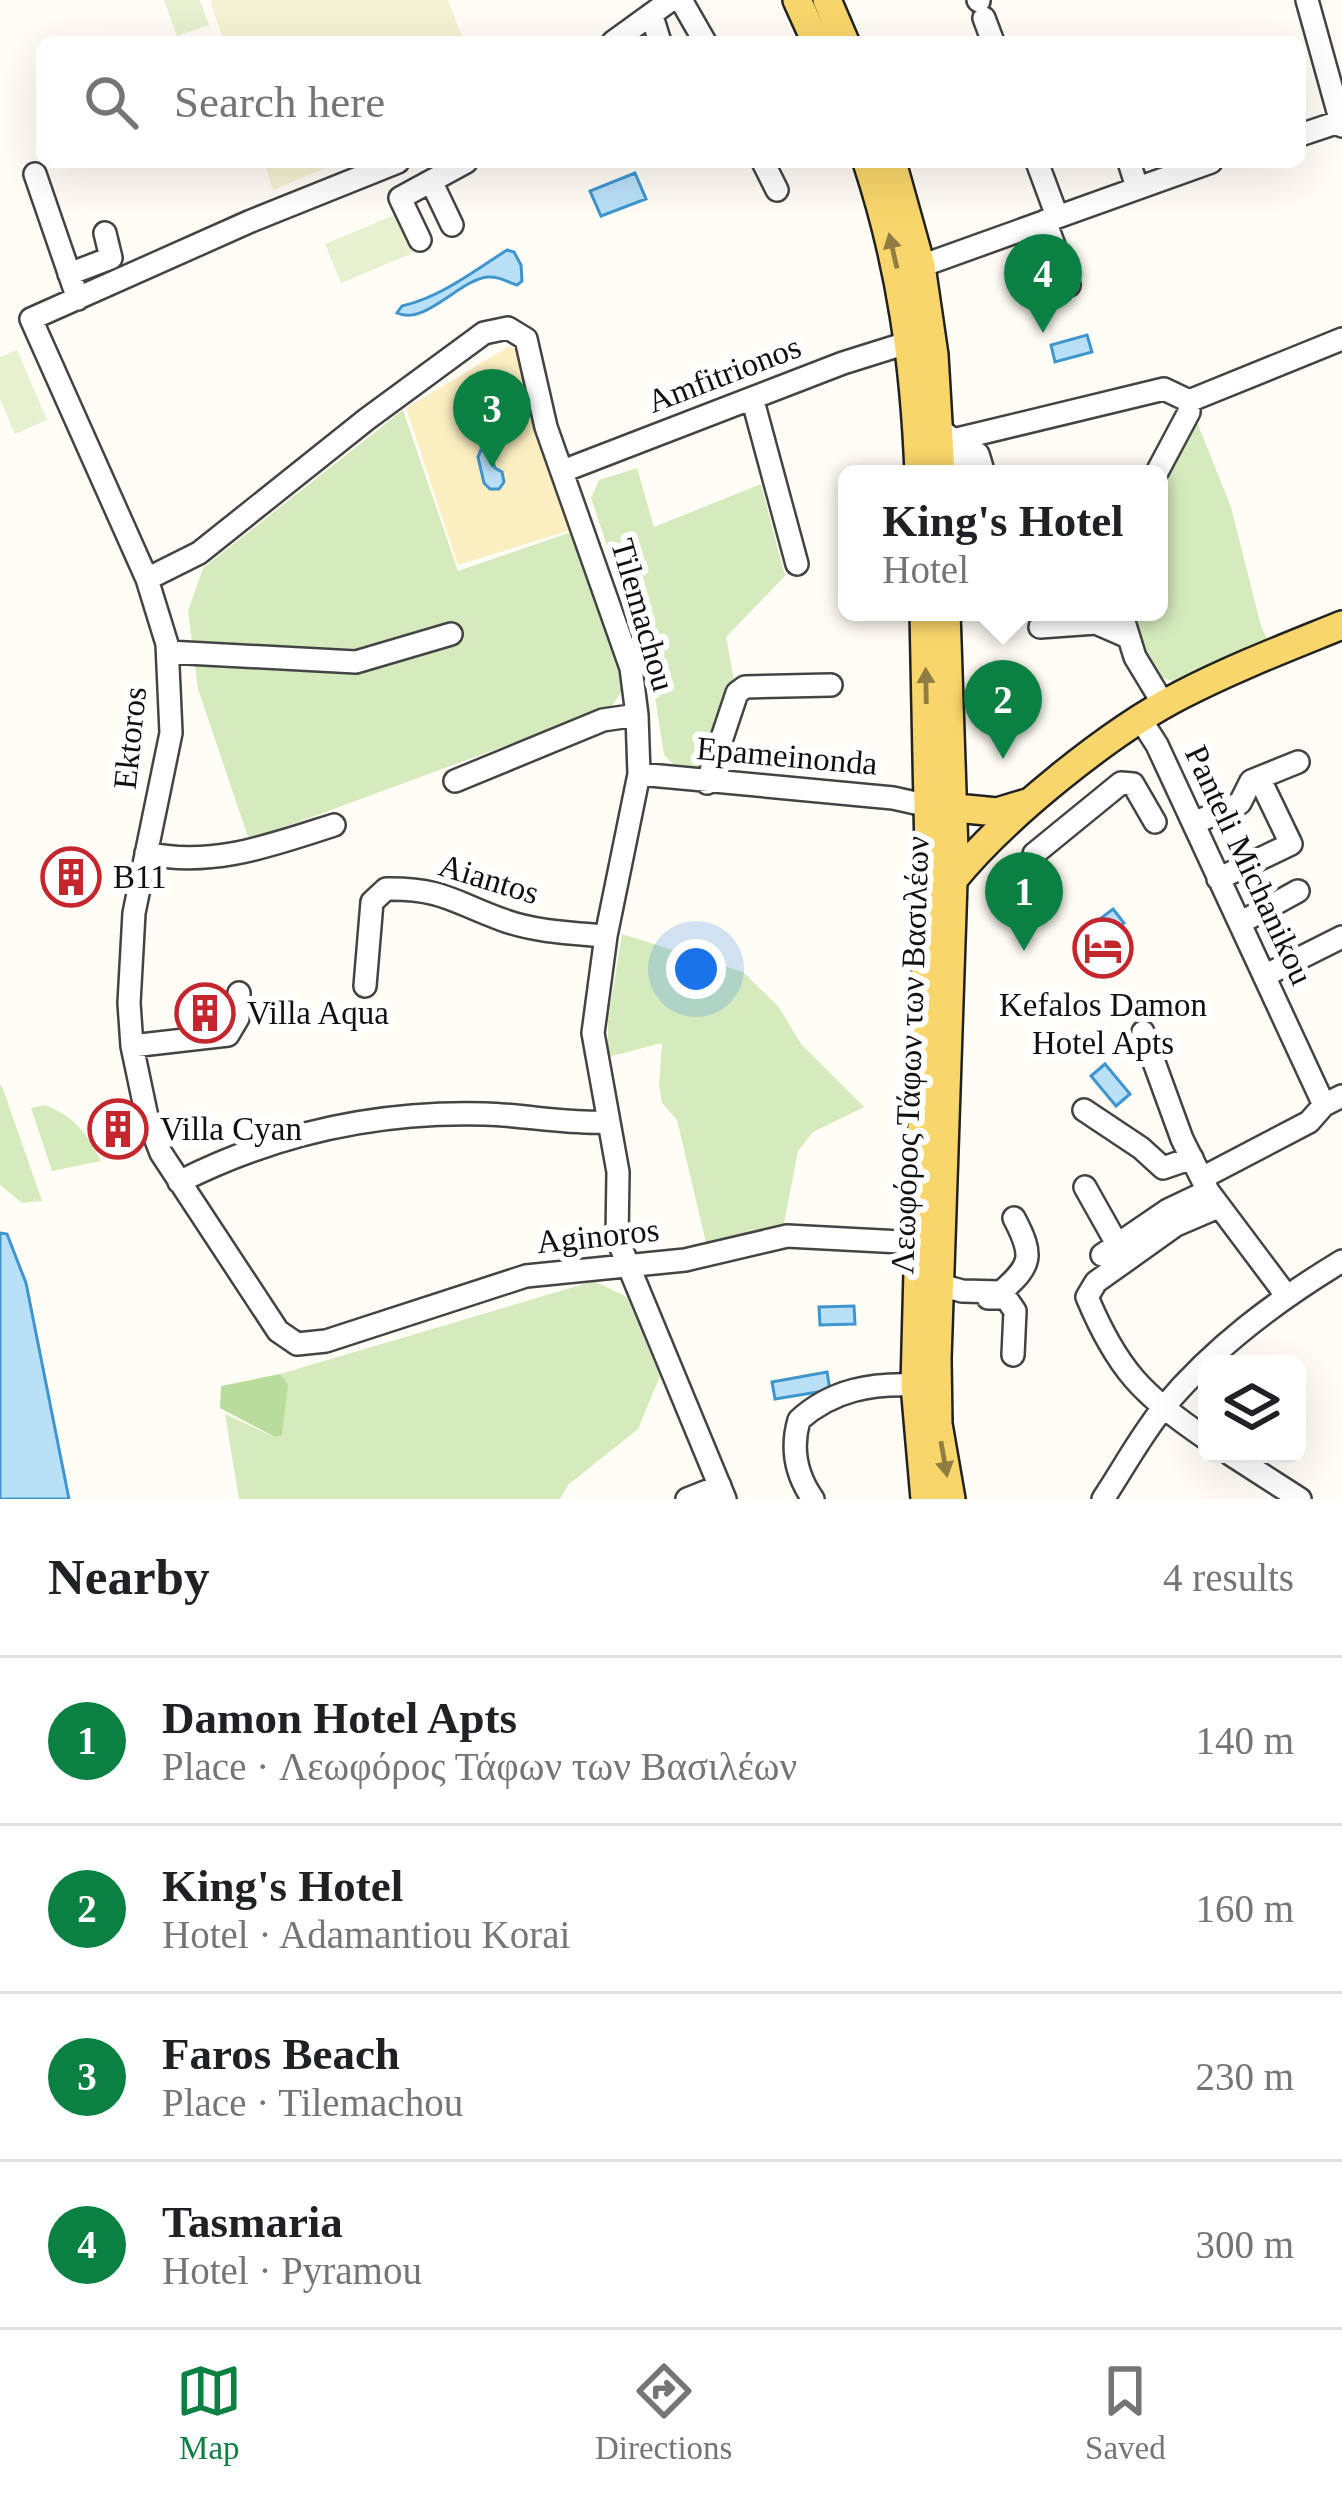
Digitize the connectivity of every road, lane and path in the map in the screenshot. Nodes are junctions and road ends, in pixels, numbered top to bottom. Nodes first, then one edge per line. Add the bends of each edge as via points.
1 (676, 0) edge
2 (796, 0) edge
3 (827, 0) edge
4 (1306, 0) edge
5 (980, 6) edge
6 (652, 16) junction
7 (622, 36) edge
8 (658, 36) edge
9 (701, 36) edge
10 (813, 36) edge
11 (842, 36) edge
12 (991, 36) edge
13 (1341, 123) edge
14 (1306, 133) edge
15 (383, 168) edge
16 (456, 168) edge
17 (766, 168) edge
18 (869, 168) edge
19 (894, 168) edge
20 (1038, 168) edge
21 (1131, 168) edge
22 (1171, 168) edge
23 (35, 174) dead end
24 (432, 183) junction
25 (1137, 187) junction
26 (777, 190) dead end
27 (1051, 218) junction
28 (452, 225) dead end
29 (105, 233) dead end
30 (420, 240) dead end
31 (921, 266) junction
32 (69, 274) junction
33 (1069, 285) dead end
34 (78, 299) junction
35 (1342, 339) edge
36 (910, 343) junction
37 (753, 400) junction
38 (1189, 400) junction
39 (946, 435) junction
40 (918, 465) edge
41 (942, 465) edge
42 (962, 465) edge
43 (981, 465) edge
44 (1161, 465) edge
45 (563, 471) junction
46 (796, 565) dead end
47 (147, 579) junction
48 (925, 621) edge
49 (946, 621) edge
50 (1123, 621) edge
51 (1342, 625) edge
52 (1040, 627) dead end
53 (451, 634) dead end
54 (1126, 636) junction
55 (168, 652) junction
56 (831, 686) dead end
57 (1152, 712) junction
58 (637, 716) junction
59 (1298, 761) dead end
60 (639, 774) junction
61 (455, 782) dead end
62 (707, 783) junction
63 (1265, 790) dead end
64 (1181, 797) junction
65 (1036, 798) junction
66 (945, 810) junction
67 (1008, 823) junction
68 (1194, 823) junction
69 (334, 825) dead end
70 (1067, 826) junction
71 (146, 853) junction
72 (1034, 854) dead end
73 (1218, 878) junction
74 (953, 880) junction
75 (1298, 891) dead end
76 (1240, 923) junction
77 (606, 936) junction
78 (1342, 937) edge
79 (1264, 976) junction
80 (365, 986) dead end
81 (239, 993) dead end
82 (1143, 1032) dead end
83 (132, 1046) junction
84 (1333, 1101) edge
85 (1084, 1110) dead end
86 (606, 1122) junction
87 (179, 1182) junction
88 (1205, 1184) junction
89 (1085, 1187) dead end
90 (1014, 1218) dead end
91 (920, 1243) junction
92 (1342, 1261) edge
93 (629, 1265) junction
94 (940, 1291) junction
95 (1286, 1295) junction
96 (290, 1342) joint
97 (1013, 1355) dead end
98 (915, 1385) junction
99 (1162, 1408) junction
100 (1198, 1433) edge
101 (1244, 1463) edge
102 (722, 1493) edge
103 (687, 1499) edge
104 (813, 1499) edge
105 (925, 1499) edge
106 (950, 1499) edge
107 (1103, 1499) edge
108 (1300, 1499) edge

1 - 6 street
1 - 9 street
2 - 10 main road
3 - 11 main road
4 - 13 street
5 - 12 street
6 - 7 street
6 - 8 street
13 - 14 street
15 - 34 street
16 - 24 street
17 - 26 street
36 -> 18 main road
19 - 31 main road
20 - 27 street
21 - 25 street
22 - 25 street
23 - 32 street
24 - 28 street
24 - 30 street via 400,198
25 - 27 street
27 - 31 street
27 - 33 street
29 - 32 street via 111,258
31 - 39 main road
32 - 34 street
34 - 47 street, Ektoros via 31,319
35 - 38 street
36 - 37 street, Amfitrionos
36 - 40 main road
37 - 45 street, Amfitrionos
37 - 46 street
38 - 39 street via 1164,389
38 - 44 street
39 - 41 main road
39 - 42 street
39 - 43 street via 978,454
45 - 47 street, Tilemachou via 526,339 493,329 199,553
45 - 58 street, Tilemachou via 631,668
47 - 55 street, Ektoros
66 -> 48 main road, Λεωφόρος Τάφων των Βασιλέων
49 - 66 main road, Λεωφόρος Τάφων των Βασιλέων
50 - 54 street, Panteli Michanikou
51 - 57 main road
52 - 54 street via 1096,623
53 - 55 street via 356,662
54 - 57 street, Panteli Michanikou
55 - 71 street, Ektoros via 171,734
56 - 62 street via 737,693
57 - 64 street, Panteli Michanikou
57 - 65 main road
58 - 60 street, Tilemachou
58 - 61 street via 603,720
59 - 68 street via 1251,781 1240,802
60 - 62 street, Epameinonda
60 - 77 street, Tilemachou
62 - 66 street, Epameinonda via 893,798
63 - 73 street via 1291,844
64 - 68 street, Panteli Michanikou
64 - 70 street via 1153,817 1126,782
65 - 66 main road via 997,812
65 - 67 main road
65 - 70 street
66 - 67 main road via 975,826
66 - 74 main road, Λεωφόρος Τάφων των Βασιλέων
66 - 91 main road, Λεωφόρος Τάφων των Βασιλέων
67 - 74 main road
68 - 73 street, Panteli Michanikou
69 - 71 street via 249,852 182,859
70 - 72 street
71 - 83 street, Ektoros via 133,928
73 - 76 street, Panteli Michanikou
74 - 94 main road, Λεωφόρος Τάφων των Βασιλέων
75 - 76 street
76 - 79 street, Panteli Michanikou
77 - 80 street, Aiantos via 504,921 446,894 386,889 372,902
77 - 86 street, Tilemachou via 592,1033
78 - 79 street
79 - 84 street, Panteli Michanikou
81 - 83 street via 228,1035
82 - 88 street
83 - 87 street, Ektoros via 151,1131
84 - 88 street
85 - 88 street via 1163,1168
86 - 87 street via 373,1118 252,1148
86 - 93 street, Tilemachou via 618,1172 617,1238
87 - 96 street, Ektoros
88 - 89 street via 1110,1250
88 - 95 street
88 - 99 street via 1176,1226 1087,1291 1122,1367
90 - 94 street via 1026,1269 1000,1292
91 - 93 street, Aginoros via 787,1236
91 - 98 main road, Λεωφόρος Τάφων των Βασιλέων
92 - 95 street
93 - 96 street, Aginoros via 526,1276 326,1341
93 - 102 street, Tilemachou
94 - 97 street via 1011,1302
94 -> 106 main road, Λεωφόρος Τάφων των Βασιλέων via 938,1424
95 - 99 street
98 - 104 street via 861,1386 799,1420 795,1454
98 - 105 main road, Λεωφόρος Τάφων των Βασιλέων
99 - 100 street
99 - 107 street
101 - 108 street
102 - 103 street

